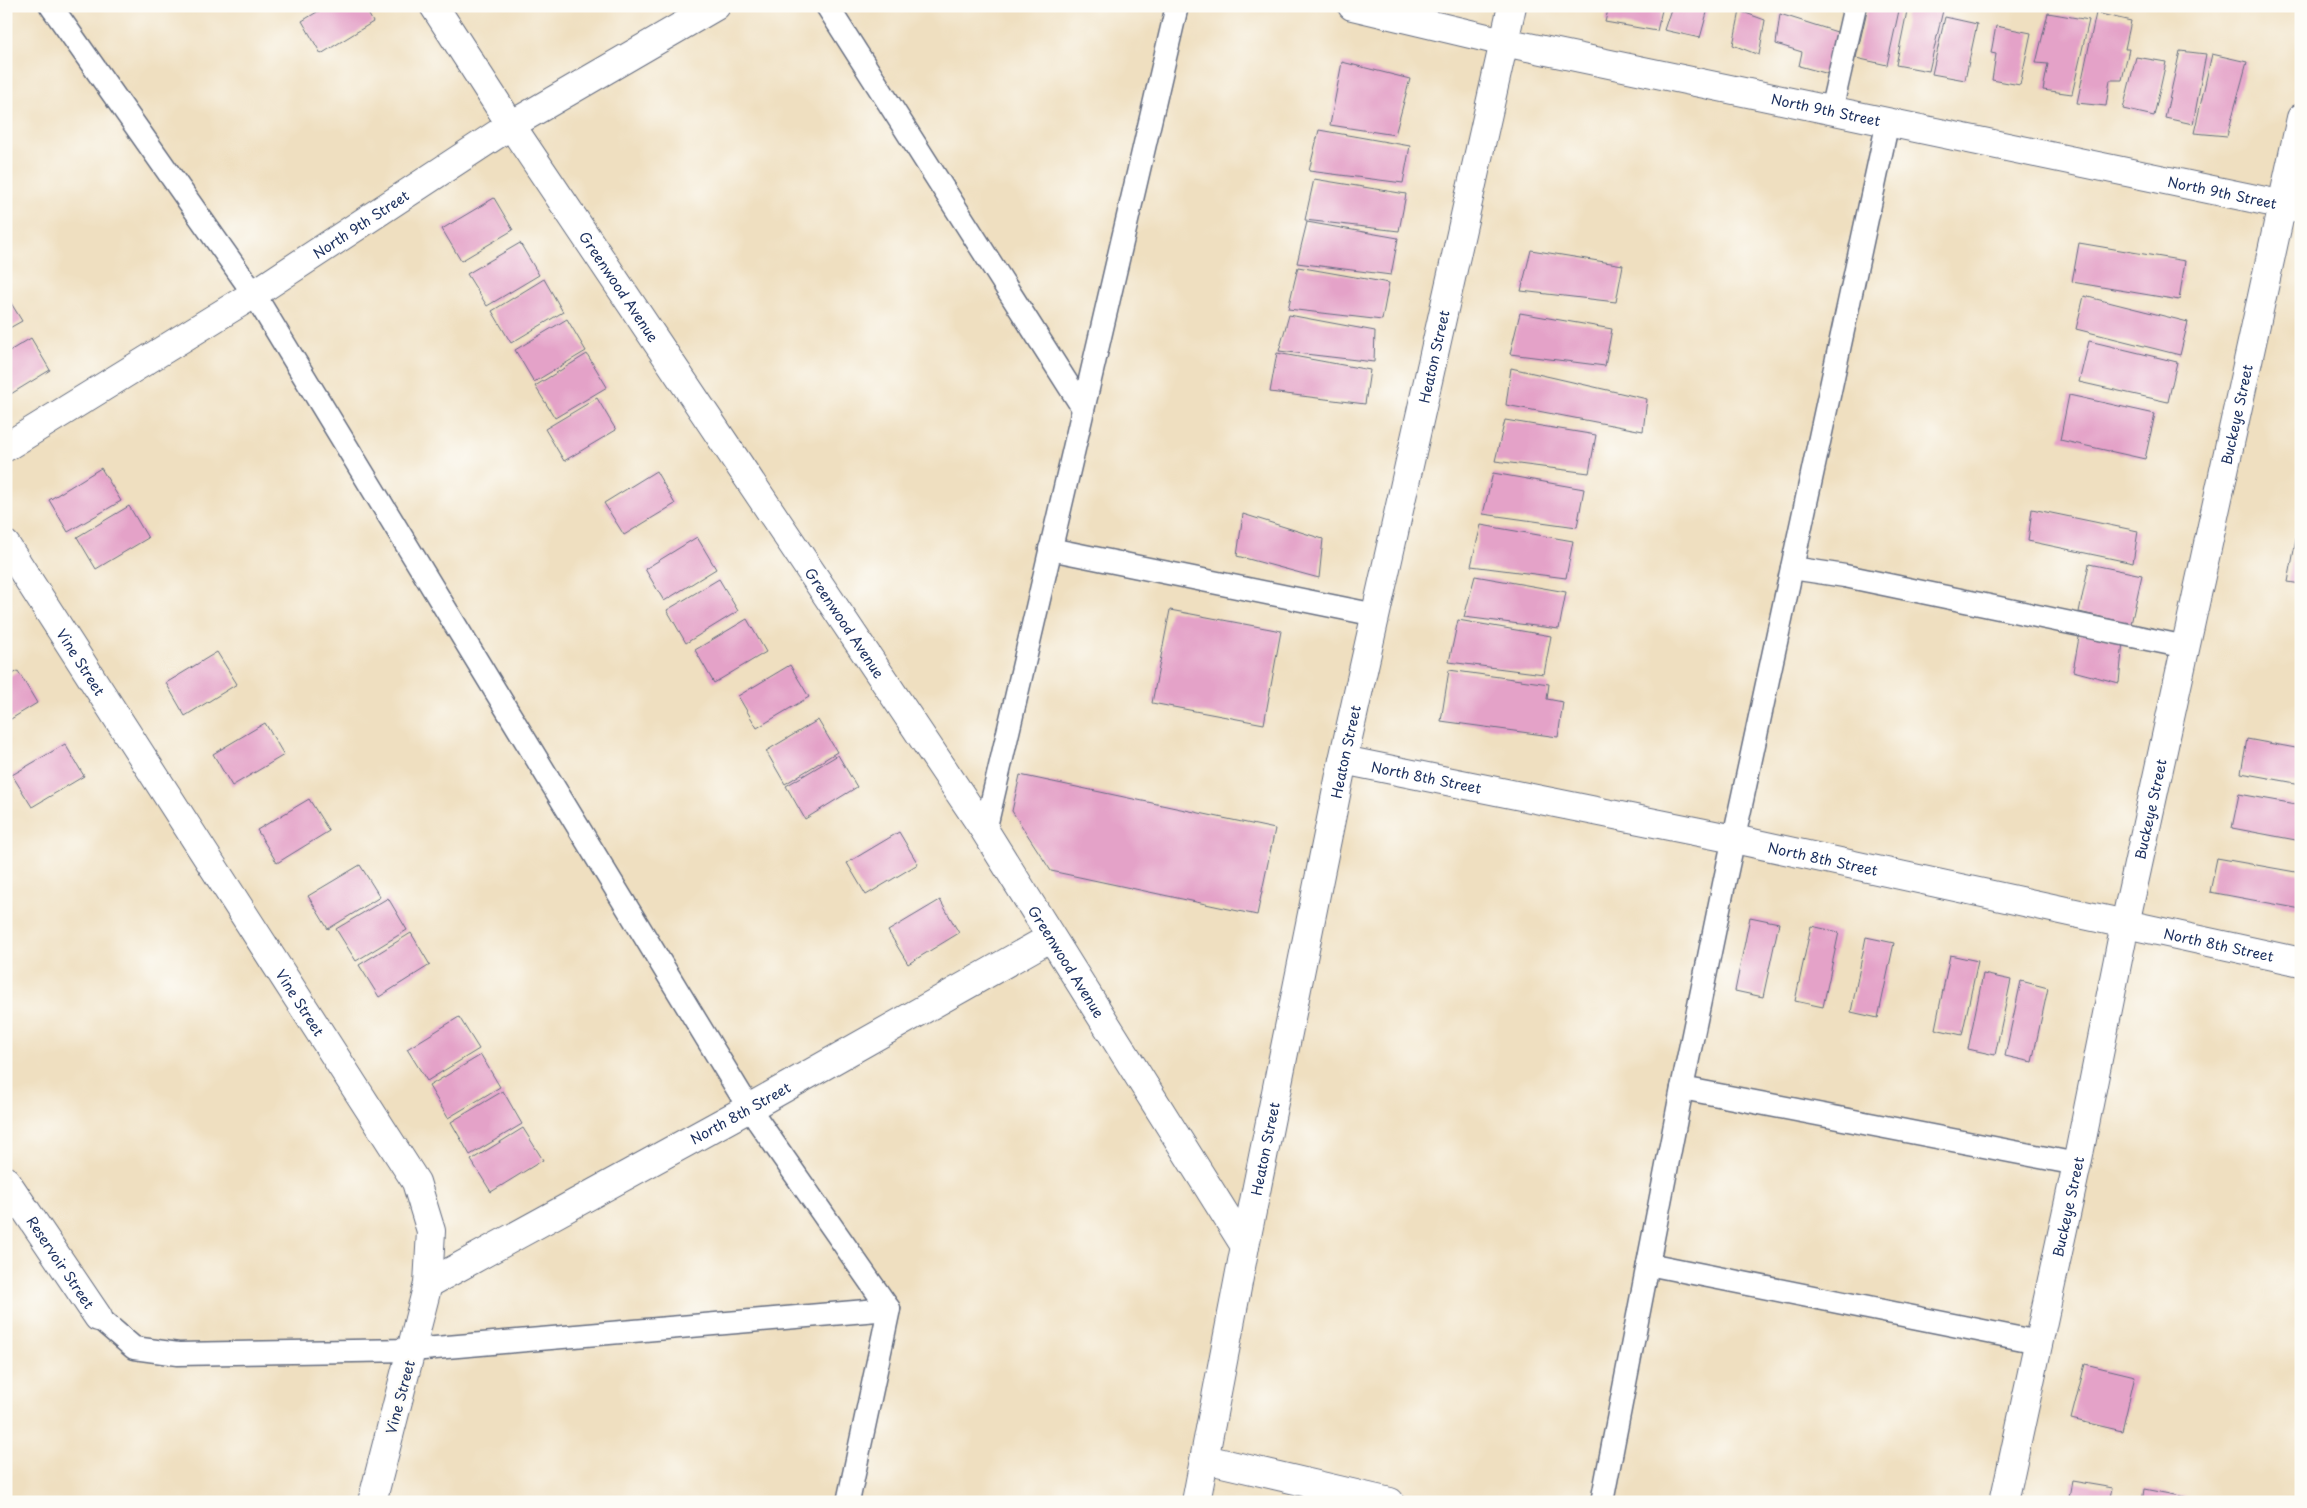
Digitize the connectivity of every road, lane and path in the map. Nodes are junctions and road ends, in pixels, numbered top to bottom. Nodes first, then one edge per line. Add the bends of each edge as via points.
1 (50, 6) edge
2 (434, 6) edge
3 (827, 6) edge
4 (1177, 6) edge
5 (1352, 6) edge
6 (1512, 6) edge
7 (1855, 6) edge
8 (704, 10) edge
9 (1504, 42) junction
10 (1831, 111) junction
11 (2301, 118) edge
12 (1888, 122) junction
13 (511, 125) junction
14 (2292, 206) edge
15 (254, 294) junction
16 (1084, 408) junction
17 (6, 447) edge
18 (6, 545) edge
19 (1050, 549) junction
20 (1792, 568) junction
21 (1376, 615) junction
22 (2186, 647) junction
23 (1343, 760) junction
24 (985, 831) junction
25 (1734, 839) junction
26 (2125, 924) junction
27 (1050, 938) junction
28 (2301, 962) edge
29 (1682, 1088) junction
30 (749, 1108) junction
31 (2077, 1164) junction
32 (6, 1181) edge
33 (1245, 1246) junction
34 (1648, 1264) junction
35 (428, 1284) junction
36 (889, 1309) junction
37 (98, 1317) joint
38 (2038, 1342) junction
39 (412, 1350) junction
40 (1205, 1459) junction
41 (372, 1502) edge
42 (848, 1502) edge
43 (1196, 1502) edge
44 (1390, 1502) edge
45 (1602, 1502) edge
46 (2004, 1502) edge

1 - 15 lane
2 - 13 street, Greenwood Avenue
3 - 16 lane
4 - 16 lane
5 - 9 street, North 9th Street
6 - 9 street, Heaton Street
7 - 10 lane
8 - 13 street, North 9th Street
9 - 10 street, North 9th Street
9 - 21 street, Heaton Street
10 - 12 street, North 9th Street
11 - 14 street, Buckeye Street
12 - 14 street, North 9th Street
12 - 20 lane
13 - 15 street, North 9th Street
13 - 24 street, Greenwood Avenue
14 - 22 street, Buckeye Street
15 - 17 street, North 9th Street
15 - 30 lane
16 - 19 lane
18 - 35 street, Vine Street via 416,1182 431,1231
19 - 21 lane
19 - 24 lane
20 - 22 lane via 1845,576
20 - 25 lane
21 - 23 street, Heaton Street
22 - 26 street, Buckeye Street
23 - 25 street, North 8th Street
23 - 33 street, Heaton Street
24 - 27 street, Greenwood Avenue
25 - 26 street, North 8th Street
25 - 29 lane
26 - 28 street, North 8th Street
26 - 31 street, Buckeye Street
27 - 30 street, North 8th Street
27 - 33 street, Greenwood Avenue
29 - 31 lane
29 - 34 lane
30 - 35 street, North 8th Street
30 - 36 lane
31 - 38 street, Buckeye Street
32 - 37 street, Reservoir Street
33 - 40 street, Heaton Street
34 - 38 lane
34 - 45 lane
35 - 39 street, Vine Street
36 - 39 lane
36 - 42 lane
37 - 39 lane via 134,1348 178,1354
38 - 46 street, Buckeye Street
39 - 41 street, Vine Street
40 - 43 street, Heaton Street
40 - 44 street

